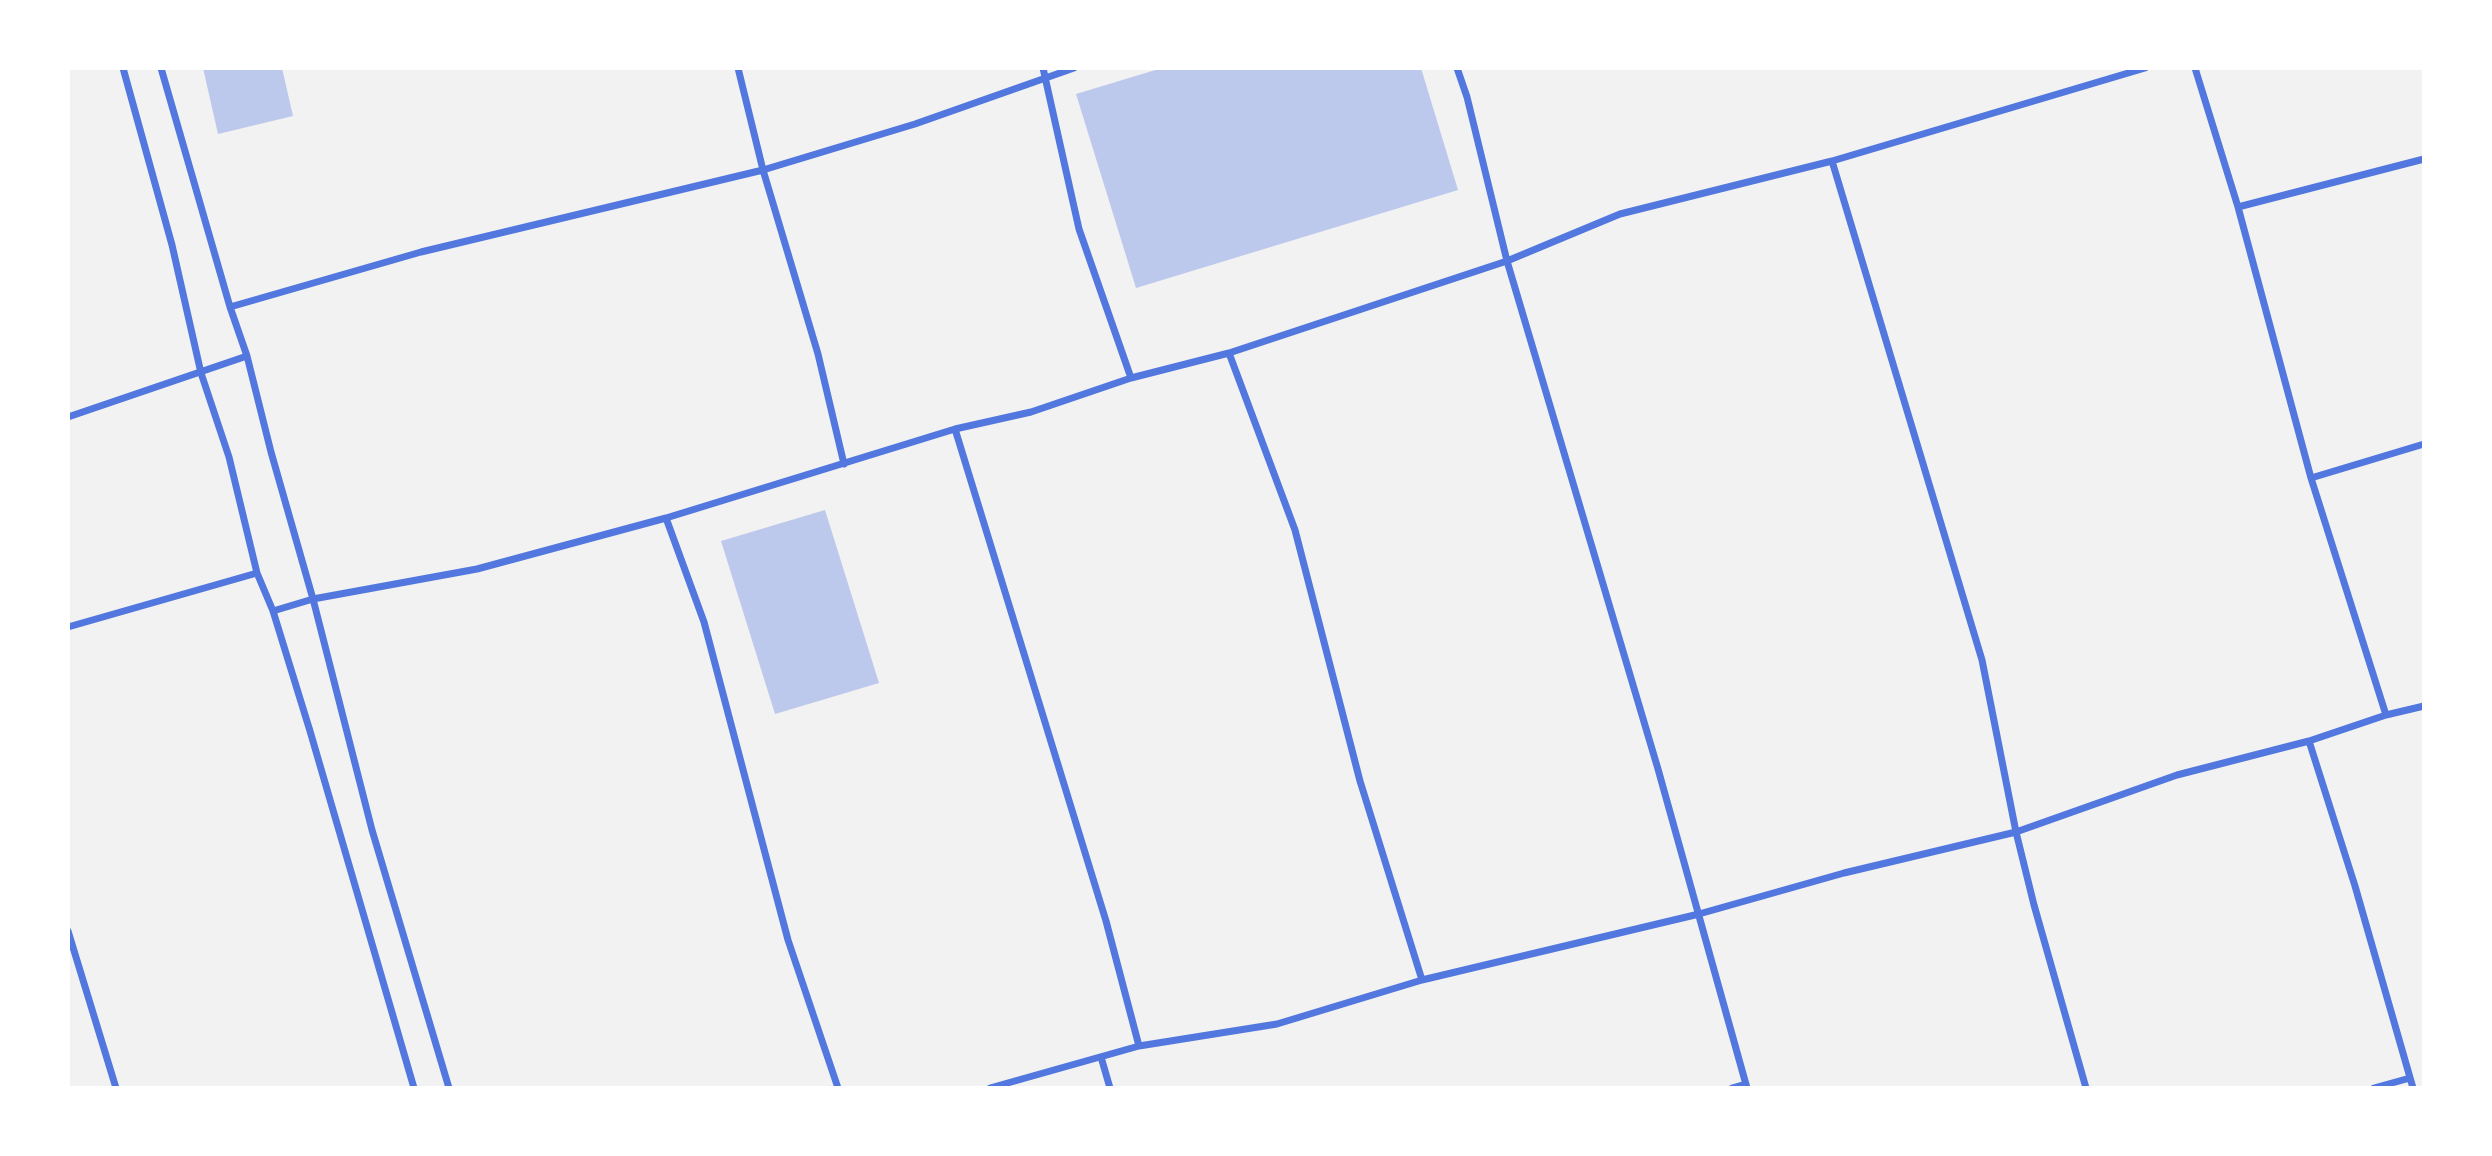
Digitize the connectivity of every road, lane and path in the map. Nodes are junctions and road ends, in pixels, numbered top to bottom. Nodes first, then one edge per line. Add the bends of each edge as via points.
1 (123, 68) edge
2 (161, 68) edge
3 (738, 68) edge
4 (1074, 68) edge
5 (1457, 68) edge
6 (2145, 68) edge
7 (2194, 68) edge
8 (1045, 72) edge
9 (2424, 159) edge
10 (1832, 161) junction
11 (763, 170) junction
12 (2238, 207) junction
13 (1507, 261) junction
14 (230, 307) junction
15 (1229, 353) junction
16 (247, 356) junction
17 (201, 373) junction
18 (1131, 378) junction
19 (68, 417) edge
20 (955, 429) junction
21 (2424, 444) edge
22 (844, 464) junction
23 (2311, 478) junction
24 (666, 518) junction
25 (257, 573) junction
26 (313, 598) junction
27 (273, 611) junction
28 (68, 627) edge
29 (2424, 706) edge
30 (2386, 715) junction
31 (2309, 741) junction
32 (2016, 832) junction
33 (1699, 914) junction
34 (68, 931) edge
35 (1422, 980) junction
36 (1139, 1046) junction
37 (1101, 1057) junction
38 (2410, 1078) junction
39 (1747, 1086) edge
40 (116, 1088) edge
41 (414, 1088) edge
42 (449, 1088) edge
43 (838, 1088) edge
44 (990, 1088) edge
45 (1110, 1088) edge
46 (1732, 1088) edge
47 (2086, 1088) edge
48 (2374, 1088) edge
49 (2413, 1088) edge

1 - 17 street via 172,245
2 - 14 street
3 - 11 street
4 - 8 street
5 - 13 street
6 - 10 street
7 - 12 street
8 - 11 street via 915,124
8 - 18 street via 1079,229
9 - 12 street
10 - 13 street via 1620,215
10 - 32 street via 1982,660
11 - 14 street via 421,252
11 - 22 street via 818,354
12 - 23 street
13 - 15 street
13 - 33 street
14 - 16 street
15 - 18 street
15 - 35 street via 1295,530 1360,781
16 - 17 street
16 - 26 street
17 - 19 street
17 - 25 street via 229,457
18 - 20 street via 1031,412
20 - 22 street
20 - 36 street via 1106,921
21 - 23 street
22 - 24 street
23 - 30 street
24 - 26 street via 477,569
24 - 43 street via 704,622 788,940
25 - 27 street
25 - 28 street
26 - 27 street
26 - 42 street via 372,830
27 - 41 street
29 - 30 street
30 - 31 street
31 - 32 street via 2177,775
31 - 38 street
32 - 33 street
32 - 47 street
33 - 35 street
33 - 39 street
34 - 40 street
35 - 36 street via 1277,1024
36 - 37 street
37 - 44 street
37 - 45 street
38 - 48 street
38 - 49 street
39 - 46 street

